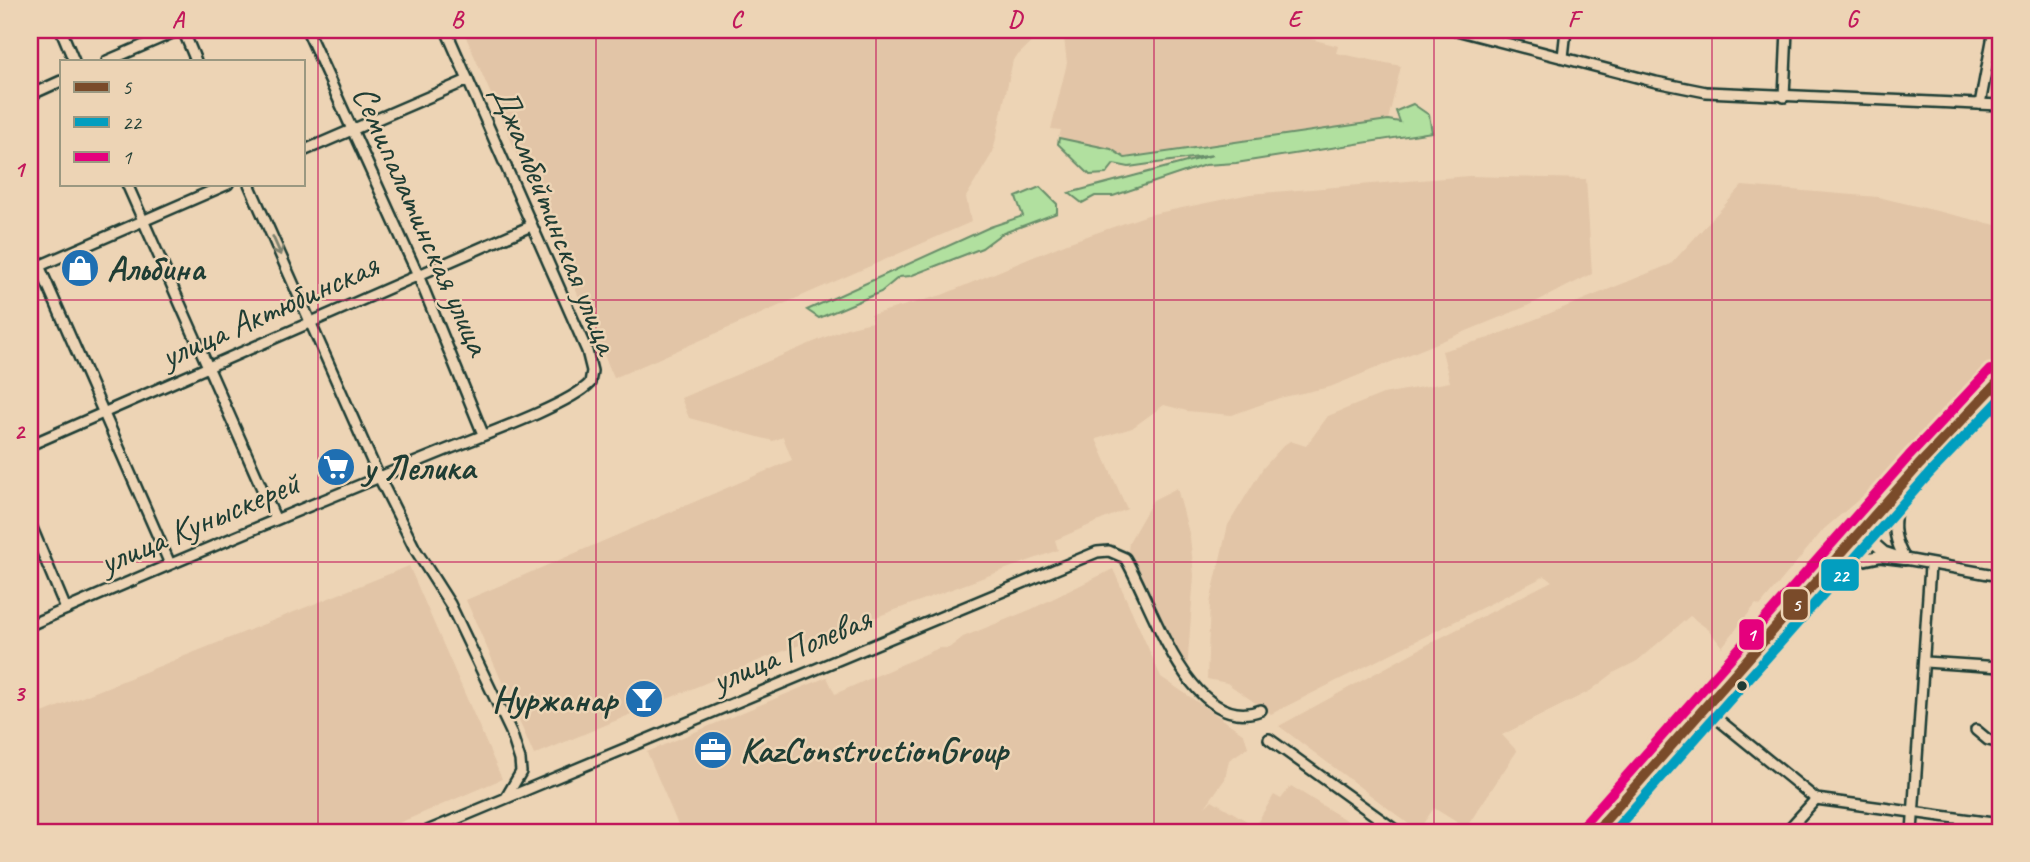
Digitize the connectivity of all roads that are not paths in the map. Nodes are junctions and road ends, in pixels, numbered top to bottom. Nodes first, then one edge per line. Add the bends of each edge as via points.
1 (61, 30) edge
2 (181, 30) edge
3 (307, 30) edge
4 (446, 30) edge
5 (1457, 30) edge
6 (1566, 30) edge
7 (1787, 30) edge
8 (1994, 30) edge
9 (1563, 57) junction
10 (74, 60) edge
11 (109, 60) edge
12 (196, 60) edge
13 (468, 80) junction
14 (60, 81) edge
15 (30, 95) edge
16 (1784, 96) junction
17 (1980, 104) junction
18 (2000, 106) edge
19 (352, 130) junction
20 (304, 151) edge
21 (128, 186) edge
22 (224, 186) edge
23 (250, 186) edge
24 (143, 221) junction
25 (531, 226) junction
26 (30, 245) edge
27 (34, 268) edge
28 (418, 275) junction
29 (311, 322) junction
30 (206, 368) junction
31 (2000, 380) edge
32 (584, 390) joint
33 (2000, 392) edge
34 (102, 413) junction
35 (484, 434) junction
36 (30, 445) edge
37 (1922, 468) junction
38 (379, 477) junction
39 (1898, 505) junction
40 (275, 518) junction
41 (30, 523) edge
42 (1860, 531) junction
43 (1870, 540) junction
44 (1905, 559) junction
45 (1849, 563) junction
46 (170, 564) junction
47 (1930, 566) junction
48 (2000, 576) edge
49 (66, 609) junction
50 (30, 625) edge
51 (1925, 662) junction
52 (2000, 667) edge
53 (1261, 710) dead end
54 (1708, 712) junction
55 (1976, 730) dead end
56 (1269, 739) dead end
57 (2000, 743) edge
58 (506, 797) junction
59 (1816, 799) junction
60 (1914, 813) junction
61 (2000, 824) edge
62 (425, 832) edge
63 (1398, 832) edge
64 (1595, 832) edge
65 (1611, 832) edge
66 (1786, 832) edge
67 (1912, 832) edge

1 - 10 street
2 - 11 street
2 - 12 street
3 - 19 street, Семипалатинская улица
4 - 13 street, Джамбейтинская улица
5 - 9 street
6 - 9 street
7 - 16 street
8 - 17 street
9 - 16 street via 1678,88
13 - 19 street
13 - 25 street, Джамбейтинская улица
14 - 15 street
16 - 17 street
17 - 18 street
19 - 20 street
19 - 28 street, Семипалатинская улица
21 - 24 street
22 - 24 street
23 -> 29 street
24 - 27 street
24 - 30 street
25 - 28 street, улица Актюбинская
25 - 32 street, Джамбейтинская улица via 591,363 592,377
26 - 27 street
27 - 34 street
28 - 29 street, улица Актюбинская
28 - 35 street, Семипалатинская улица
29 - 30 street, улица Актюбинская
29 - 38 street
30 - 34 street, улица Актюбинская
30 - 40 street
31 - 37 main road
32 - 35 street, улица Куныскерей
33 - 37 main road
34 - 36 street, улица Актюбинская
34 - 46 street
35 - 38 street, улица Куныскерей
37 - 39 main road
37 - 42 main road
38 - 40 street, улица Куныскерей
38 - 58 street via 415,549 450,604 511,732 521,772
39 - 43 main road
39 - 44 street via 1893,524
40 - 46 street, улица Куныскерей
41 - 49 street
42 - 43 street
42 - 54 main road
43 - 44 street via 1884,552
43 - 45 main road
44 - 45 main road via 1881,556
44 - 47 street
45 - 54 main road
46 - 49 street, улица Куныскерей
47 - 48 street
47 - 51 street
49 - 50 street, улица Куныскерей
51 - 52 street
51 - 60 street
53 - 58 street, улица Полевая via 1238,716 1228,713 1198,690 1181,672 1125,558 1097,552
54 - 59 street
54 - 64 main road
54 - 65 main road
55 - 57 street
56 - 63 street
58 - 62 street, улица Полевая
59 - 60 street
59 - 66 street
60 - 61 street
60 - 67 street

